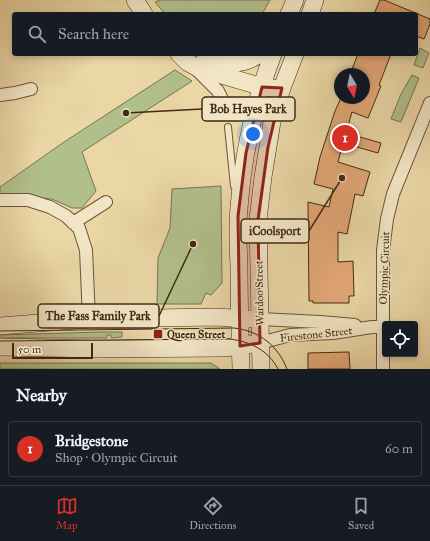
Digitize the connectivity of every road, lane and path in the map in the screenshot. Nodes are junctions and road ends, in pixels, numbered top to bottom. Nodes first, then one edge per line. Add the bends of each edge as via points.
1 (135, 0) edge
2 (294, 0) edge
3 (315, 0) edge
4 (143, 12) edge
5 (290, 12) edge
6 (311, 12) edge
7 (255, 56) edge
8 (272, 56) edge
9 (293, 56) edge
10 (183, 57) edge
11 (205, 60) junction
12 (263, 82) junction
13 (282, 88) junction
14 (31, 89) dead end
15 (0, 95) edge
16 (430, 103) edge
17 (229, 114) dead end
18 (228, 127) dead end
19 (425, 130) edge
20 (0, 200) edge
21 (106, 202) dead end
22 (73, 223) junction
23 (238, 226) junction
24 (239, 318) junction
25 (260, 319) junction
26 (89, 320) junction
27 (0, 326) edge
28 (377, 327) junction
29 (260, 343) junction
30 (240, 346) junction
31 (0, 347) edge
32 (241, 369) edge
33 (261, 369) edge
34 (383, 369) edge

1 - 4 street
2 - 5 street
3 - 6 street
7 - 11 street via 234,64
8 - 12 street, Wardoo Street
9 - 13 street, Wardoo Street
10 - 11 street
10 - 12 street via 198,68
10 - 17 street via 218,91
11 - 12 street
12 - 13 street
12 - 23 street, Wardoo Street via 246,153
13 - 25 street, Wardoo Street via 272,122 258,220
14 - 15 street
16 - 19 street, Olympic Circuit
18 - 23 lane, Wardoo Street
19 - 28 street, Olympic Circuit via 393,194 383,250
20 - 22 street via 28,200 50,207
21 - 22 street
22 - 26 street via 79,228 86,250
23 - 24 street, Wardoo Street
24 - 25 street
24 - 26 street
24 - 30 street, Wardoo Street
25 - 28 street, Firestone Street
25 - 29 street, Wardoo Street
26 - 27 street
28 - 29 street, Firestone Street via 290,335
28 - 34 street, Olympic Circuit
29 - 30 street
29 - 33 street, Wardoo Street
30 - 31 street via 97,350
30 - 32 street, Wardoo Street

